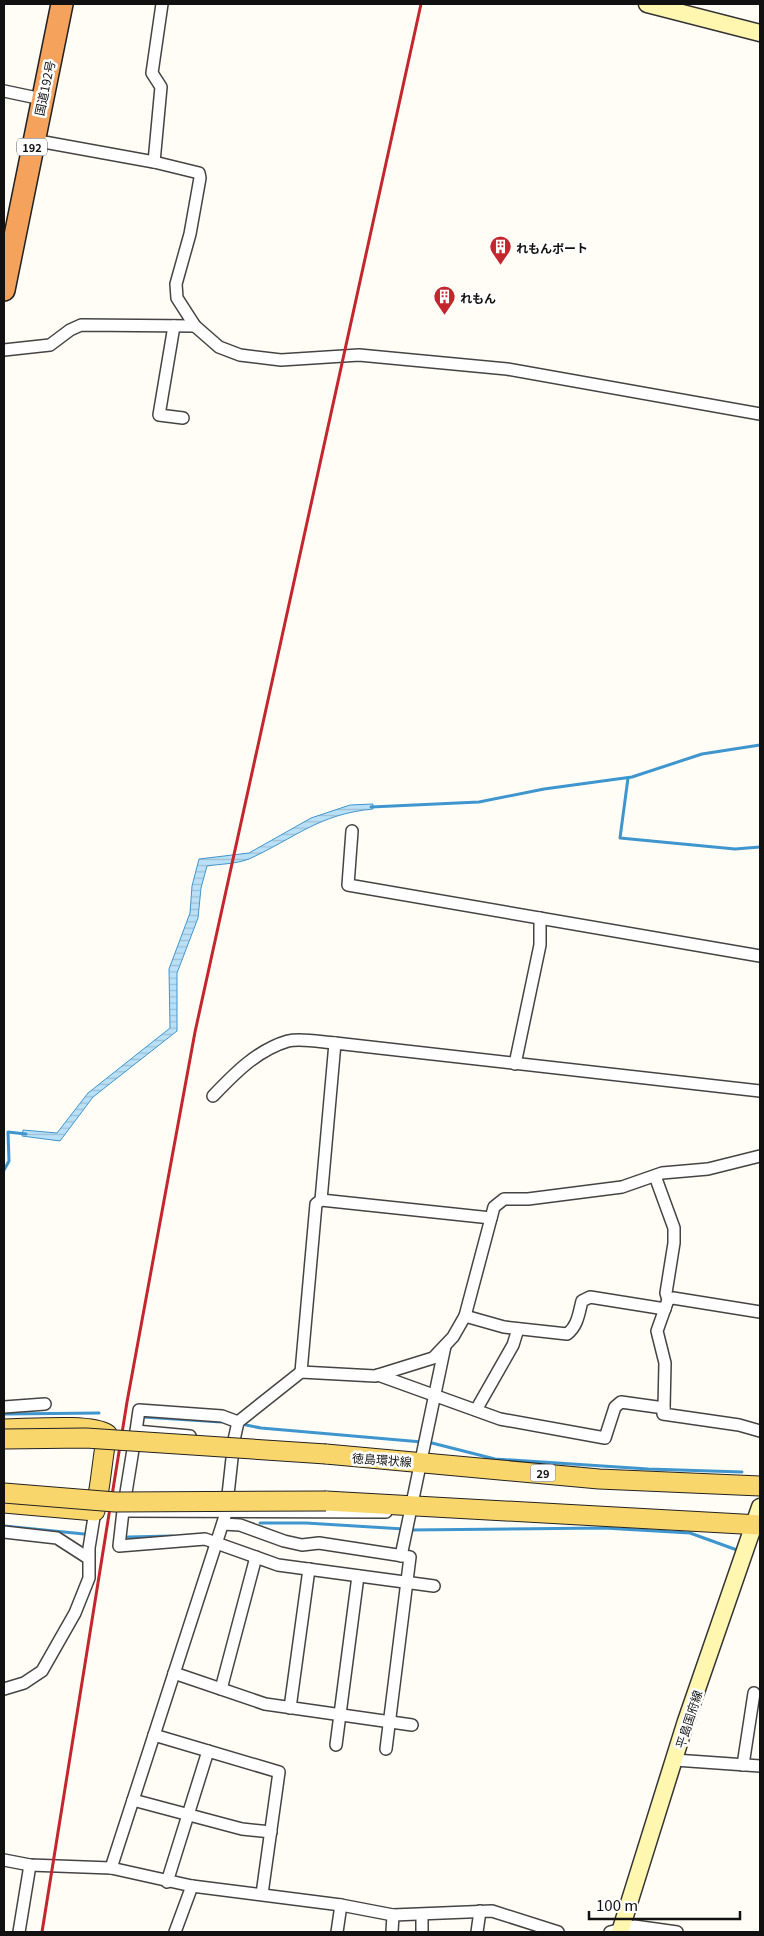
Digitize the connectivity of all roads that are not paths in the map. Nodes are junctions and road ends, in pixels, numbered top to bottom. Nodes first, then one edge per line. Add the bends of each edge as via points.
1 (62, 4) edge
2 (162, 4) edge
3 (647, 4) edge
4 (760, 33) edge
5 (4, 91) edge
6 (42, 99) junction
7 (33, 140) junction
8 (154, 162) junction
9 (4, 290) edge
10 (174, 326) junction
11 (195, 326) junction
12 (4, 350) edge
13 (760, 414) edge
14 (183, 418) dead end
15 (352, 831) dead end
16 (540, 918) junction
17 (760, 956) edge
18 (334, 1043) junction
19 (515, 1064) junction
20 (760, 1091) edge
21 (212, 1096) dead end
22 (760, 1156) edge
23 (655, 1176) junction
24 (321, 1200) junction
25 (492, 1218) junction
26 (666, 1305) junction
27 (760, 1312) edge
28 (466, 1316) junction
29 (518, 1329) junction
30 (446, 1344) junction
31 (301, 1372) junction
32 (378, 1375) junction
33 (434, 1396) junction
34 (45, 1404) dead end
35 (4, 1407) edge
36 (664, 1408) junction
37 (476, 1410) junction
38 (238, 1422) junction
39 (4, 1429) edge
40 (136, 1431) junction
41 (760, 1431) edge
42 (4, 1439) edge
43 (234, 1440) junction
44 (423, 1449) junction
45 (760, 1486) edge
46 (4, 1493) edge
47 (4, 1503) edge
48 (95, 1511) junction
49 (122, 1511) junction
50 (226, 1513) junction
51 (759, 1519) edge
52 (409, 1522) junction
53 (223, 1524) junction
54 (4, 1532) edge
55 (216, 1543) junction
56 (401, 1556) junction
57 (256, 1557) junction
58 (88, 1558) junction
59 (309, 1569) junction
60 (358, 1576) junction
61 (407, 1582) junction
62 (434, 1586) dead end
63 (174, 1673) junction
64 (4, 1689) edge
65 (221, 1689) junction
66 (754, 1693) dead end
67 (290, 1708) junction
68 (340, 1715) junction
69 (389, 1722) junction
70 (412, 1724) dead end
71 (154, 1735) junction
72 (336, 1745) dead end
73 (386, 1749) dead end
74 (208, 1751) junction
75 (675, 1760) junction
76 (744, 1765) junction
77 (760, 1766) edge
78 (133, 1800) junction
79 (188, 1815) junction
80 (270, 1832) junction
81 (4, 1860) edge
82 (30, 1864) junction
83 (111, 1868) junction
84 (167, 1882) junction
85 (192, 1886) junction
86 (262, 1894) junction
87 (340, 1905) junction
88 (480, 1911) junction
89 (393, 1915) junction
90 (422, 1916) junction
91 (530, 1928) edge
92 (618, 1931) edge
93 (19, 1932) edge
94 (175, 1932) edge
95 (337, 1932) edge
96 (392, 1932) edge
97 (422, 1932) edge
98 (477, 1932) edge
99 (558, 1932) edge
100 (677, 1932) edge

1 - 6 highway, 国道192号 / 192
2 - 8 street via 152,73 161,87
3 - 4 main road
5 - 6 street
6 - 7 highway, 国道192号 / 192
7 - 8 street
7 - 9 highway, 国道192号 / 192
8 - 11 street via 199,173 190,234 176,284 177,298
10 - 11 street
10 - 12 street via 82,325 50,345
10 - 14 street via 160,415
11 - 13 street via 219,347 240,355 281,360 359,355 507,369
15 - 16 street via 348,885
16 - 17 street
16 - 19 street via 540,945
18 - 19 street
18 - 21 street via 289,1041 281,1044 237,1070
18 - 24 street
19 - 20 street
22 - 23 street via 708,1169
23 - 25 street via 622,1187 504,1200 494,1207
23 - 26 street via 674,1228
24 - 25 street
24 - 31 street via 316,1204
25 - 28 street
26 - 27 street via 673,1298
26 - 29 street via 590,1297 582,1300 576,1322 567,1334
26 - 36 street via 657,1331 665,1363
28 - 29 street
28 - 30 street
29 - 37 street via 513,1345
30 - 32 street via 433,1358
30 - 33 street
31 - 32 street
31 - 38 street
32 - 33 street
33 - 37 street
33 - 44 street
34 - 35 street
36 - 37 street via 621,1402 615,1407 605,1438 500,1419
36 - 41 street via 663,1414
38 - 40 street via 222,1416 139,1410
38 - 43 street
39 - 48 main road via 85,1429 101,1430 107,1434 102,1483
40 - 43 street
40 - 49 street
42 - 44 main road, 徳島環状線 / 29, bridge via 86,1438 326,1454
43 - 44 street via 395,1451
43 - 50 street
44 - 45 main road, 徳島環状線 / 29 via 599,1479
44 - 52 street
46 - 52 main road, bridge via 115,1502 326,1501
47 - 48 main road
48 - 58 street
49 - 50 street
49 - 55 street via 119,1546 184,1543 196,1538
50 - 52 street via 398,1512
50 - 53 street
51 - 52 main road via 616,1516
51 - 75 main road, 平島国府線
52 - 56 street
53 - 55 street
53 - 56 street via 240,1525 302,1545 319,1543
54 - 58 street via 58,1538
55 - 57 street
55 - 63 street
56 - 61 street via 410,1557
57 - 59 street via 278,1565
57 - 65 street
58 - 64 street via 89,1578 42,1671 24,1683
59 - 60 street
59 - 67 street
60 - 61 street
60 - 68 street
61 - 62 street
61 - 69 street
63 - 65 street
63 - 71 street
65 - 67 street via 264,1704
66 - 76 street via 747,1706
67 - 68 street
68 - 69 street
68 - 72 street
69 - 70 street
69 - 73 street
71 - 74 street
71 - 78 street
74 - 79 street
74 - 80 street via 279,1772
75 - 76 street
75 - 92 main road, 平島国府線
76 - 77 street
78 - 79 street
78 - 83 street
79 - 80 street via 242,1829
79 - 84 street
80 - 86 street
81 - 82 street
82 - 83 street
82 - 93 street
83 - 84 street
84 - 85 street
85 - 86 street
85 - 94 street
86 - 87 street
87 - 89 street
87 - 95 street
88 - 90 street
88 - 91 street via 492,1911
88 - 98 street
89 - 90 street
89 - 96 street
90 - 97 street
91 - 99 street
92 - 100 street via 634,1926

